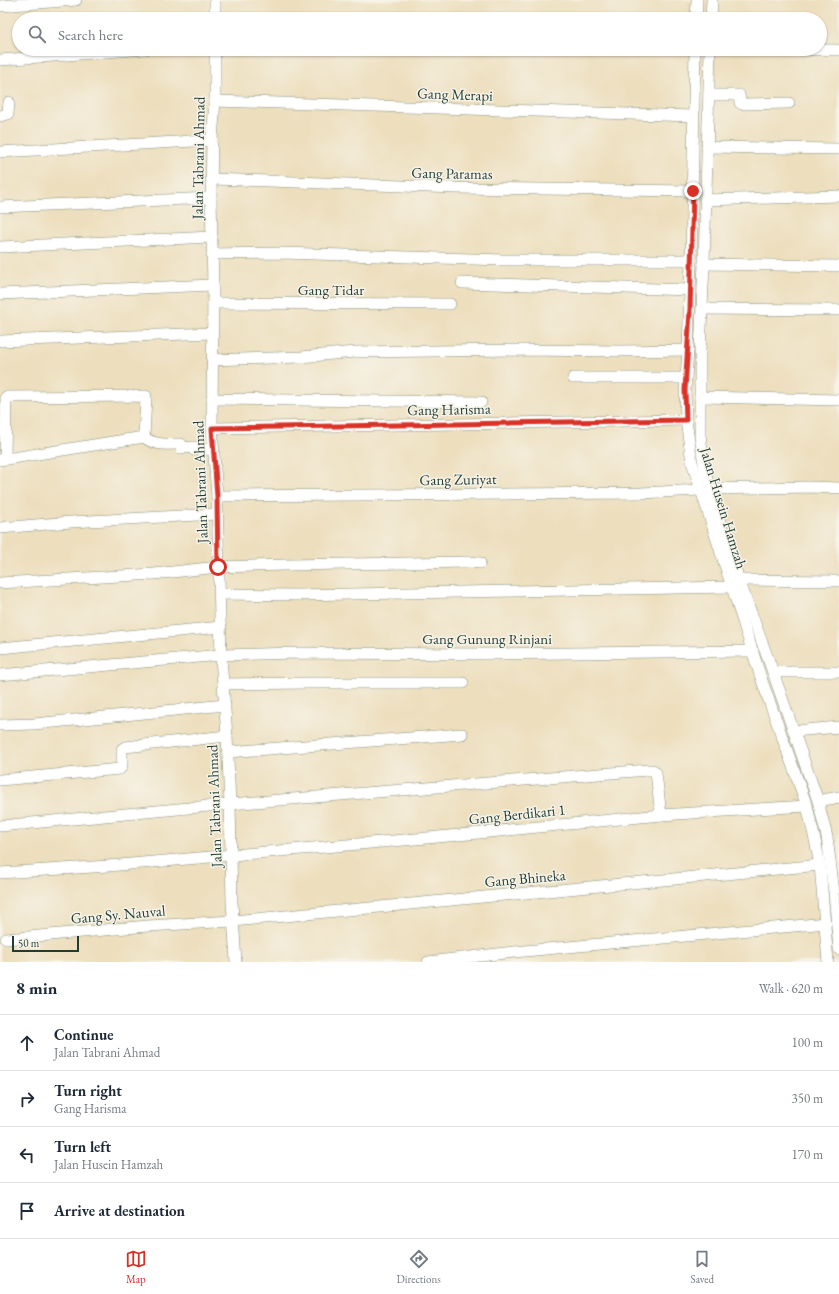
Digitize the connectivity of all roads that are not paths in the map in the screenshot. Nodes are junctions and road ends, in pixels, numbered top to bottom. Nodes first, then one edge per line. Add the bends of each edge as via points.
1 (76, 0) edge
2 (215, 0) edge
3 (697, 0) edge
4 (712, 0) edge
5 (0, 6) edge
6 (215, 12) edge
7 (696, 12) edge
8 (711, 12) edge
9 (827, 50) edge
10 (839, 50) edge
11 (53, 56) edge
12 (215, 56) edge
13 (695, 56) edge
14 (710, 56) edge
15 (0, 60) edge
16 (710, 68) junction
17 (694, 69) junction
18 (709, 95) junction
19 (215, 101) junction
20 (9, 102) dead end
21 (789, 103) dead end
22 (0, 116) edge
23 (694, 116) junction
24 (212, 140) junction
25 (707, 147) junction
26 (839, 149) edge
27 (0, 152) edge
28 (212, 180) junction
29 (693, 191) junction
30 (839, 196) edge
31 (211, 198) junction
32 (705, 200) junction
33 (0, 207) edge
34 (212, 237) junction
35 (0, 247) edge
36 (212, 254) junction
37 (691, 260) junction
38 (704, 264) junction
39 (839, 266) edge
40 (462, 283) dead end
41 (213, 285) junction
42 (690, 290) junction
43 (0, 294) edge
44 (213, 303) junction
45 (450, 304) dead end
46 (702, 309) junction
47 (839, 310) edge
48 (212, 333) junction
49 (0, 341) edge
50 (688, 350) junction
51 (212, 360) junction
52 (573, 378) dead end
53 (686, 378) junction
54 (700, 397) junction
55 (212, 399) junction
56 (839, 400) edge
57 (481, 402) dead end
58 (686, 420) junction
59 (212, 428) junction
60 (144, 437) junction
61 (213, 449) junction
62 (2, 460) edge
63 (839, 488) edge
64 (704, 489) junction
65 (217, 496) junction
66 (217, 514) junction
67 (0, 528) edge
68 (480, 563) dead end
69 (218, 567) junction
70 (839, 581) edge
71 (0, 583) edge
72 (735, 583) junction
73 (220, 594) junction
74 (220, 627) junction
75 (0, 648) edge
76 (753, 651) junction
77 (221, 655) junction
78 (773, 672) junction
79 (839, 672) edge
80 (0, 675) edge
81 (463, 683) dead end
82 (223, 684) junction
83 (225, 705) junction
84 (0, 725) edge
85 (839, 727) edge
86 (794, 731) junction
87 (462, 734) dead end
88 (227, 736) junction
89 (228, 752) junction
90 (0, 780) edge
91 (839, 797) edge
92 (818, 801) junction
93 (230, 804) junction
94 (807, 806) junction
95 (661, 815) junction
96 (0, 826) edge
97 (231, 855) junction
98 (820, 865) junction
99 (0, 873) edge
100 (837, 892) edge
101 (232, 921) junction
102 (826, 923) junction
103 (838, 928) edge
104 (6, 939) dead end
105 (839, 949) edge
106 (236, 957) edge
107 (226, 962) edge
108 (428, 962) edge
109 (828, 962) edge

1 - 5 street
2 - 6 street
3 - 7 street
4 - 8 street
9 - 10 street
11 - 15 street
12 - 19 street, Jalan Tabrani Ahmad
13 - 17 street, Jalan Husein Hamzah
14 - 16 street, Jalan Husein Hamzah
16 - 17 street
16 - 18 street, Jalan Husein Hamzah
17 - 23 street, Jalan Husein Hamzah
18 - 21 street via 739,95 742,104
18 - 25 street, Jalan Husein Hamzah
19 - 23 street, Gang Merapi
19 - 24 street, Jalan Tabrani Ahmad
20 - 22 street via 8,114
23 - 29 street, Jalan Husein Hamzah
24 - 27 street
24 - 28 street, Jalan Tabrani Ahmad
25 - 26 street
25 - 32 street, Jalan Husein Hamzah
28 - 29 street, Gang Paramas via 455,188
28 - 31 street, Jalan Tabrani Ahmad
29 - 37 street, Jalan Husein Hamzah
30 - 32 street
31 - 33 street
31 - 34 street, Jalan Tabrani Ahmad
32 - 38 street, Jalan Husein Hamzah
34 - 35 street
34 - 36 street, Jalan Tabrani Ahmad
36 - 37 street via 282,253 502,260
36 - 41 street, Jalan Tabrani Ahmad
37 - 42 street, Jalan Husein Hamzah
38 - 39 street
38 - 46 street, Jalan Husein Hamzah
40 - 42 street
41 - 43 street
41 - 44 street, Jalan Tabrani Ahmad
42 - 50 street, Jalan Husein Hamzah
44 - 45 street, Gang Tidar
44 - 48 street, Jalan Tabrani Ahmad
46 - 47 street
46 - 54 street, Jalan Husein Hamzah
48 - 49 street
48 - 51 street, Jalan Tabrani Ahmad
50 - 51 street via 355,352
50 - 53 street, Jalan Husein Hamzah
51 - 55 street, Jalan Tabrani Ahmad
52 - 53 street
53 - 58 street, Jalan Husein Hamzah
54 - 56 street
54 - 64 street, Jalan Husein Hamzah
55 - 57 street
55 - 59 street, Jalan Tabrani Ahmad
58 - 59 street, Gang Harisma
58 - 64 street, Jalan Husein Hamzah via 692,462
59 - 61 street, Jalan Tabrani Ahmad
60 - 61 street via 158,444 181,444 181,448 194,447 194,450
60 - 62 street
60 - 62 street via 146,396 6,397
61 - 65 street, Jalan Tabrani Ahmad
63 - 64 street, Gang Zuriyat via 809,486
64 - 65 street, Gang Zuriyat via 641,493
64 - 72 street, Jalan Husein Hamzah
65 - 66 street, Jalan Tabrani Ahmad
66 - 67 street
66 - 69 street, Jalan Tabrani Ahmad
68 - 69 street
69 - 71 street via 154,574
69 - 73 street, Jalan Tabrani Ahmad
70 - 72 street
72 - 73 street via 296,595
72 - 76 street, Jalan Husein Hamzah
72 - 78 street, Jalan Husein Hamzah
73 - 74 street, Jalan Tabrani Ahmad
74 - 75 street
74 - 77 street, Jalan Tabrani Ahmad
76 - 77 street, Gang Gunung Rinjani
76 - 94 street, Jalan Husein Hamzah
77 - 80 street, Gang Gunung Rinjani
77 - 82 street, Jalan Tabrani Ahmad
78 - 79 street
78 - 86 street, Jalan Husein Hamzah
81 - 82 street
82 - 83 street, Jalan Tabrani Ahmad
83 - 84 street
83 - 88 street, Jalan Tabrani Ahmad
85 - 86 street
86 - 92 street, Jalan Husein Hamzah
87 - 89 street
88 - 89 street, Jalan Tabrani Ahmad
88 - 90 street via 124,747 120,769
89 - 93 street, Jalan Tabrani Ahmad
91 - 92 street
92 - 100 street, Jalan Husein Hamzah
93 - 95 street via 653,770 656,774
93 - 96 street
93 - 97 street, Jalan Tabrani Ahmad
94 - 95 street, Gang Berdikari 1
94 - 98 street, Jalan Husein Hamzah
95 - 97 street, Gang Berdikari 1
97 - 99 street, Gang Berdikari 1
97 - 101 street, Jalan Tabrani Ahmad
98 - 101 street, Gang Bhineka
98 - 102 street, Jalan Husein Hamzah
100 - 103 street, Jalan Husein Hamzah
101 - 104 street, Gang Sy. Nauval
101 - 106 street, Jalan Tabrani Ahmad
102 - 108 street
102 - 109 street, Jalan Husein Hamzah
103 - 105 street, Jalan Husein Hamzah
106 - 107 street

